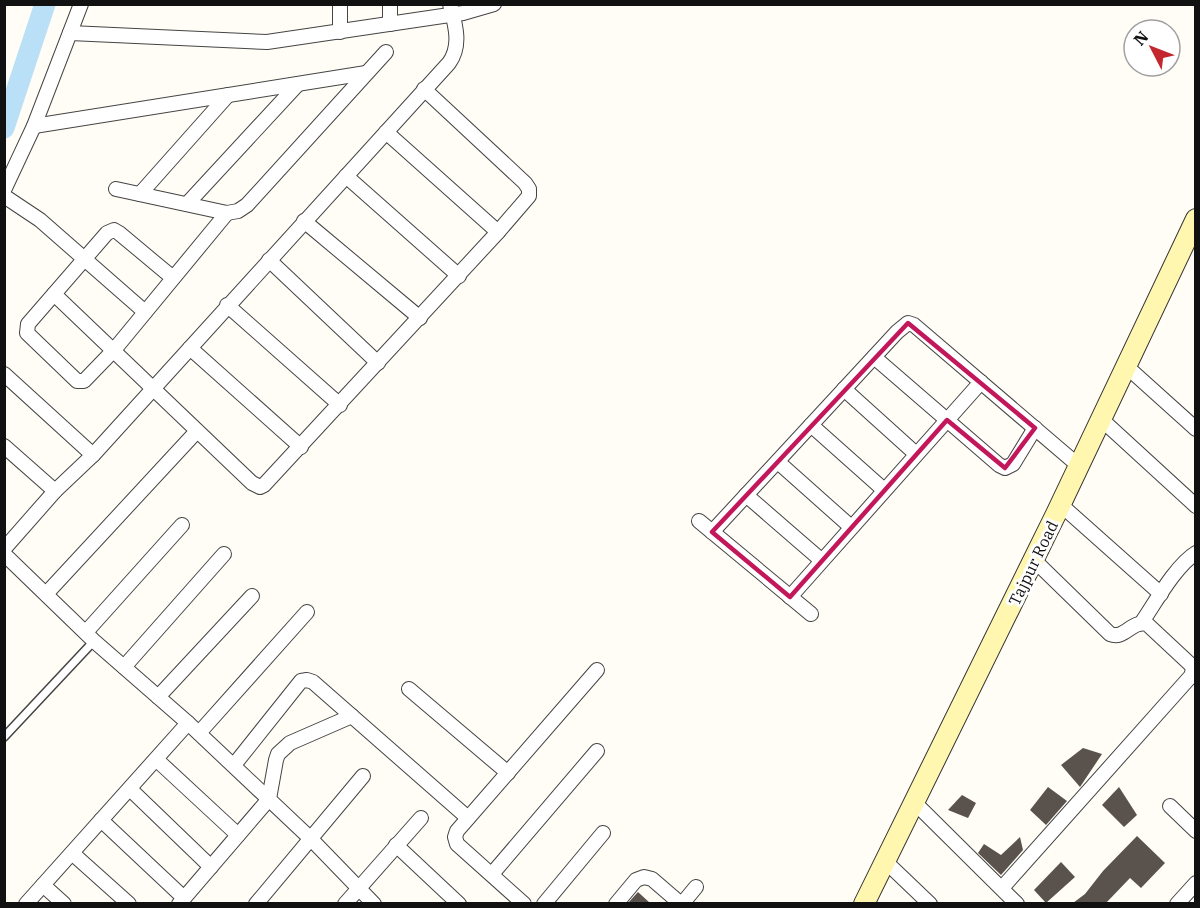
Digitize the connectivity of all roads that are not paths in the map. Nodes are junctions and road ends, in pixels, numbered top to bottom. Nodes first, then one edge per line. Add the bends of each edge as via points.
1 (81, 4) edge
2 (340, 4) edge
3 (390, 4) edge
4 (494, 4) edge
5 (451, 10) edge
6 (390, 24) junction
7 (340, 32) junction
8 (70, 33) junction
9 (386, 52) dead end
10 (366, 73) junction
11 (298, 84) junction
12 (424, 89) junction
13 (228, 95) junction
14 (34, 126) junction
15 (386, 132) junction
16 (346, 176) junction
17 (117, 189) dead end
18 (4, 190) edge
19 (140, 194) junction
20 (4, 196) edge
21 (187, 204) junction
22 (227, 213) junction
23 (1196, 219) edge
24 (304, 221) junction
25 (498, 232) junction
26 (85, 258) junction
27 (268, 260) junction
28 (459, 276) junction
29 (173, 278) junction
30 (54, 294) junction
31 (227, 305) junction
32 (145, 312) junction
33 (420, 318) junction
34 (190, 348) junction
35 (114, 350) junction
36 (873, 357) junction
37 (378, 363) junction
38 (1126, 366) junction
39 (4, 374) edge
40 (981, 382) junction
41 (153, 388) junction
42 (844, 389) junction
43 (340, 405) junction
44 (1101, 419) junction
45 (947, 420) junction
46 (811, 425) junction
47 (1035, 428) junction
48 (1196, 429) edge
49 (197, 431) junction
50 (4, 446) edge
51 (301, 447) junction
52 (93, 454) junction
53 (916, 454) junction
54 (778, 462) junction
55 (1079, 466) junction
56 (884, 490) junction
57 (55, 491) junction
58 (746, 495) junction
59 (1061, 505) junction
60 (1196, 506) edge
61 (699, 521) dead end
62 (182, 525) dead end
63 (851, 527) junction
64 (712, 532) junction
65 (4, 549) edge
66 (1196, 553) edge
67 (4, 554) edge
68 (224, 554) dead end
69 (821, 560) junction
70 (1034, 560) junction
71 (46, 594) junction
72 (1161, 594) junction
73 (252, 596) dead end
74 (790, 597) junction
75 (307, 612) dead end
76 (811, 614) dead end
77 (1142, 622) junction
78 (90, 636) junction
79 (124, 667) junction
80 (597, 670) dead end
81 (409, 689) dead end
82 (158, 696) junction
83 (351, 716) junction
84 (188, 723) junction
85 (199, 733) junction
86 (4, 737) edge
87 (597, 751) dead end
88 (156, 760) junction
89 (234, 765) junction
90 (508, 773) junction
91 (363, 776) dead end
92 (130, 789) junction
93 (269, 799) junction
94 (914, 802) junction
95 (1170, 806) dead end
96 (421, 818) dead end
97 (468, 818) junction
98 (101, 820) junction
99 (1196, 831) edge
100 (603, 833) dead end
101 (238, 835) junction
102 (311, 838) junction
103 (396, 845) junction
104 (72, 853) junction
105 (885, 861) junction
106 (211, 867) junction
107 (492, 874) junction
108 (1196, 883) edge
109 (43, 885) junction
110 (696, 887) dead end
111 (358, 888) junction
112 (1002, 888) junction
113 (181, 901) edge
114 (26, 903) edge
115 (64, 903) edge
116 (129, 903) edge
117 (256, 903) edge
118 (345, 903) edge
119 (374, 903) edge
120 (459, 903) edge
121 (524, 903) edge
122 (544, 903) edge
123 (616, 903) edge
124 (681, 903) edge
125 (864, 903) edge
126 (930, 903) edge
127 (1017, 903) edge
128 (1178, 903) edge

1 - 8 street
2 - 7 street
3 - 6 street
4 - 5 street
5 - 6 street
5 - 12 street via 456,52
6 - 7 street
7 - 8 street via 267,42
8 - 14 street
9 - 10 street
10 - 11 street
10 - 22 street via 247,205 238,212
11 - 13 street
11 - 21 street
12 - 15 street
12 - 25 street via 530,189 529,196
13 - 14 street
13 - 19 street
14 - 18 street
15 - 16 street
15 - 25 street
16 - 24 street
16 - 28 street
17 - 19 street
19 - 21 street
20 - 26 street
21 - 22 street
22 - 29 street
23 - 38 main road, Tajpur Road
24 - 27 street
24 - 33 street
25 - 28 street
26 - 29 street via 107,233 114,231
26 - 30 street
26 - 32 street
27 - 31 street
27 - 37 street
28 - 33 street
29 - 32 street
30 - 35 street
30 - 35 street via 27,324 27,333 77,381 88,378
31 - 34 street
31 - 43 street
32 - 35 street
33 - 37 street
34 - 41 street
34 - 51 street
35 - 41 street
36 - 40 street via 908,323
36 - 42 street
36 - 45 street
37 - 43 street
38 - 44 main road, Tajpur Road
38 - 48 street
39 - 52 street
40 - 45 street
40 - 47 street
41 - 49 street
41 - 52 street
42 - 46 street
42 - 53 street
43 - 51 street
44 - 55 main road, Tajpur Road
44 - 60 street
45 - 47 street via 1005,468 1012,464
45 - 53 street
46 - 54 street
46 - 56 street
47 - 55 street
49 - 51 street via 261,487
49 - 71 street
50 - 57 street
52 - 57 street
53 - 56 street
54 - 58 street
54 - 63 street
55 - 59 main road, Tajpur Road
56 - 63 street
57 - 65 street
58 - 64 street
58 - 69 street
59 - 70 main road, Tajpur Road
59 - 72 street
61 - 64 street
62 - 78 street
63 - 69 street
64 - 74 street
66 - 72 street
67 - 71 street
68 - 79 street
69 - 74 street
70 - 77 street via 1110,634 1122,635
70 - 94 main road, Tajpur Road
71 - 78 street
72 - 77 street
73 - 82 street
74 - 76 street
75 - 85 street
77 - 112 street via 1191,665 1191,676
78 - 79 street
78 - 86 lane
79 - 82 street
80 - 90 street
81 - 90 street
82 - 84 street
83 - 89 street via 313,682 301,681
83 - 93 street via 283,748 276,760
83 - 97 street
84 - 85 street
84 - 88 street
85 - 89 street
87 - 107 street
88 - 92 street
88 - 101 street
89 - 93 street
90 - 97 street
91 - 102 street
92 - 98 street
92 - 106 street
93 - 101 street
93 - 102 street
94 - 105 main road, Tajpur Road
94 - 112 street
95 - 99 street
96 - 103 street
97 - 107 street via 455,837
98 - 104 street
98 - 113 street
100 - 122 street
101 - 106 street
102 - 111 street
102 - 117 street
103 - 111 street
103 - 120 street
104 - 109 street
104 - 116 street
105 - 125 main road, Tajpur Road
105 - 126 street
106 - 113 street
107 - 121 street
108 - 128 street
109 - 114 street
109 - 115 street
110 - 124 street
111 - 118 street
111 - 119 street
112 - 127 street
123 - 124 street via 636,880 644,877

